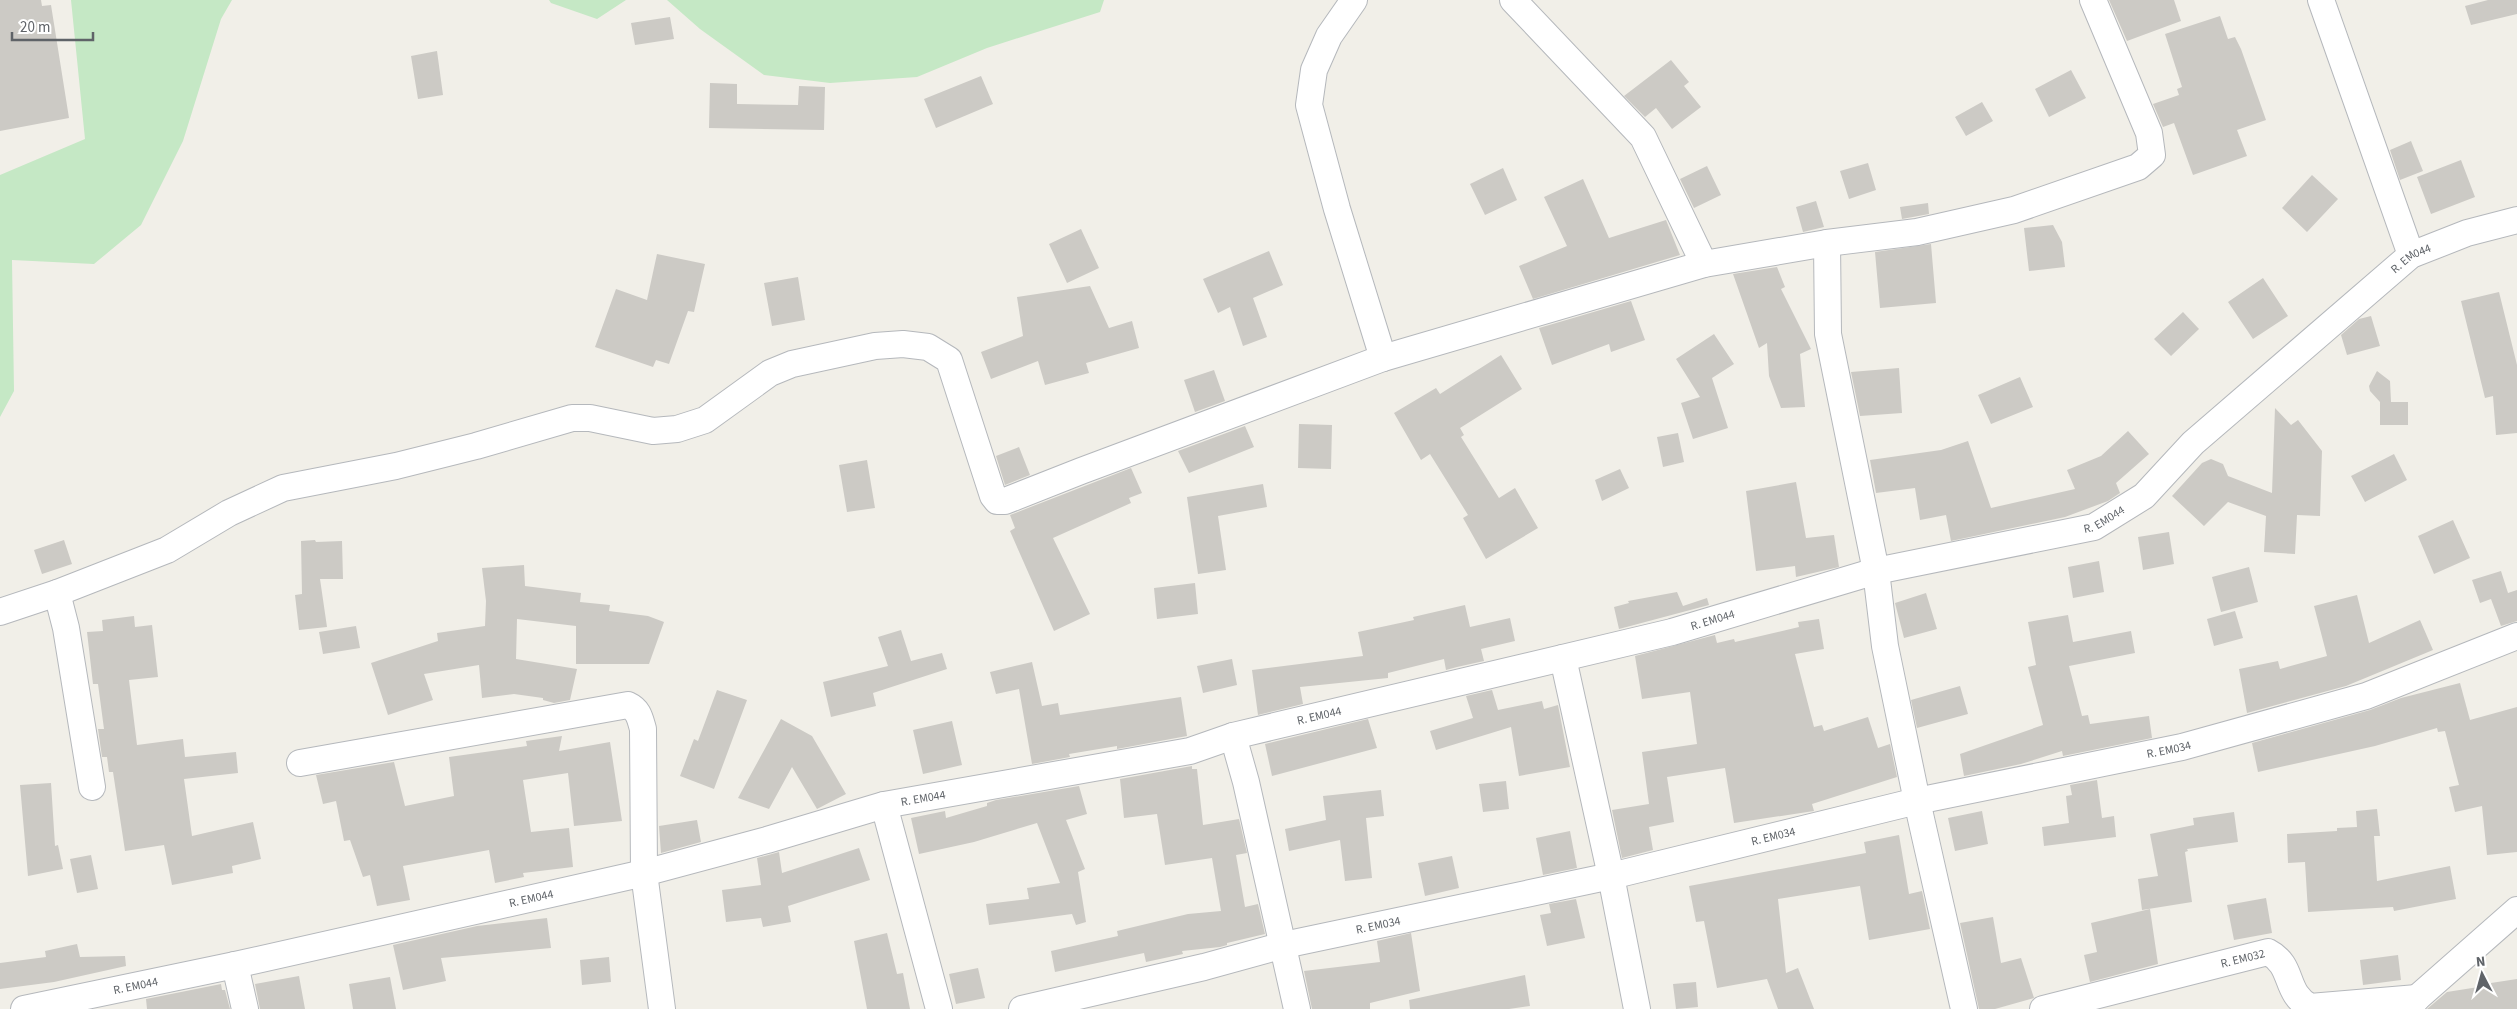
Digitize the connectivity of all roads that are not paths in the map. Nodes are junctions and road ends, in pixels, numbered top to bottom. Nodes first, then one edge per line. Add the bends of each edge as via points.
1 (1354, 0) edge
2 (1512, 0) edge
3 (2094, 0) edge
4 (2321, 0) edge
5 (2517, 220) edge
6 (1827, 243) junction
7 (2411, 255) junction
8 (1704, 264) junction
9 (1384, 358) junction
10 (1876, 571) junction
11 (58, 592) junction
12 (0, 612) edge
13 (2517, 636) edge
14 (1563, 658) junction
15 (1232, 736) junction
16 (300, 763) dead end
17 (92, 787) dead end
18 (1917, 801) junction
19 (884, 805) junction
20 (644, 873) junction
21 (1611, 876) junction
22 (2517, 910) edge
23 (1284, 945) junction
24 (235, 965) junction
25 (2413, 1004) edge
26 (24, 1009) edge
27 (245, 1009) edge
28 (662, 1009) edge
29 (939, 1009) edge
30 (1022, 1009) edge
31 (1297, 1009) edge
32 (1637, 1009) edge
33 (1964, 1009) edge
34 (2043, 1009) edge

1 - 9 street via 1329,36 1314,70 1309,105 1336,209
2 - 8 street via 1643,137
3 - 6 street via 2149,133 2152,156 2138,167 2014,210 1917,232
4 - 7 street
5 - 7 street, R. EM044 via 2467,233
6 - 8 street
6 - 10 street via 1828,334
7 - 10 street, R. EM044 via 2193,444 2144,496 2094,527
8 - 9 street
9 - 11 street via 1005,501 997,501 949,360 928,347 903,344 875,346 792,364 770,373 705,420 678,428 653,431 590,418 572,418 404,464 283,488 229,513 167,550
10 - 14 street, R. EM044 via 1672,632
10 - 18 street via 1885,646
11 - 12 street
11 - 17 street
13 - 18 street, R. EM034 via 2366,696 2280,721 2182,747
14 - 15 street, R. EM044
14 - 21 street
15 - 19 street, R. EM044 via 1190,751
15 - 23 street
16 - 20 street via 628,705 637,713 643,730
18 - 21 street, R. EM034
18 - 33 street
19 - 20 street, R. EM044
19 - 29 street
20 - 24 street, R. EM044
20 - 28 street
21 - 23 street, R. EM034
21 - 32 street
22 - 25 street
23 - 30 street, R. EM034
23 - 31 street
24 - 26 street, R. EM044
24 - 27 street
25 - 34 street, R. EM032 via 2310,1007 2298,1000 2281,958 2268,952

